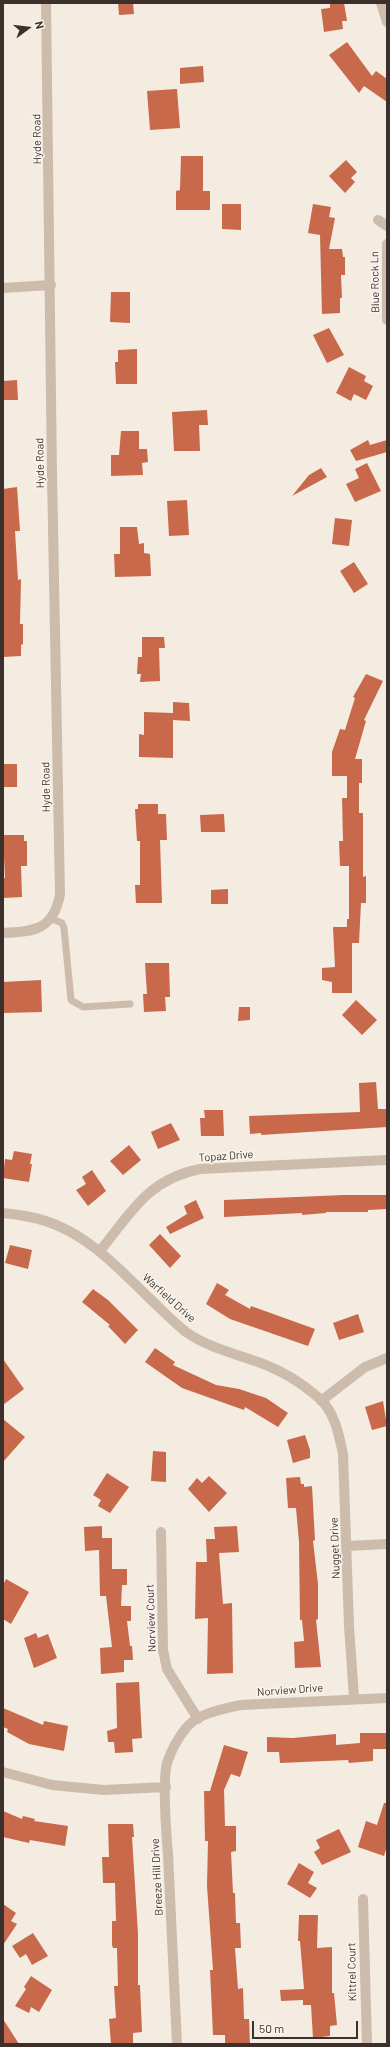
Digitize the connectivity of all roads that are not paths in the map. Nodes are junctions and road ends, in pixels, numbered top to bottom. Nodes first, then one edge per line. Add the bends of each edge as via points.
1 (46, 3) edge
2 (381, 3) edge
3 (387, 22) edge
4 (387, 244) edge
5 (51, 285) junction
6 (3, 288) edge
7 (387, 320) edge
8 (51, 920) junction
9 (3, 933) edge
10 (130, 1004) dead end
11 (387, 1160) edge
12 (3, 1213) edge
13 (100, 1251) junction
14 (387, 1358) edge
15 (322, 1401) junction
16 (161, 1532) dead end
17 (387, 1544) edge
18 (347, 1546) junction
19 (354, 1698) junction
20 (387, 1698) edge
21 (198, 1719) junction
22 (3, 1772) edge
23 (166, 1787) junction
24 (363, 1899) dead end
25 (177, 2044) edge
26 (367, 2044) edge

1 - 5 street, Hyde Road
2 - 3 street
4 - 7 street, Blue Rock Ln
5 - 6 street
5 - 8 street, Hyde Road via 60,894 58,908
8 - 9 street via 42,927 28,932
8 - 10 lane via 62,923 64,928 71,1000 83,1007
11 - 13 street, Topaz Drive via 200,1169 181,1173 148,1193
12 - 13 street, Warfield Drive via 31,1217 69,1231
13 - 15 street, Warfield Drive via 186,1332 220,1350 281,1372 303,1385
14 - 15 street via 365,1367
15 - 18 street, Nugget Drive via 333,1417 340,1435
16 - 21 street, Norview Court via 163,1650 167,1669
17 - 18 street
18 - 19 street, Nugget Drive
19 - 20 street, Norview Drive
19 - 21 street, Norview Drive via 241,1705 222,1709
21 - 23 street, Breeze Hill Drive via 187,1727 172,1751 167,1763
22 - 23 street via 52,1785 104,1790
23 - 25 street, Breeze Hill Drive
24 - 26 street, Kittrel Court

